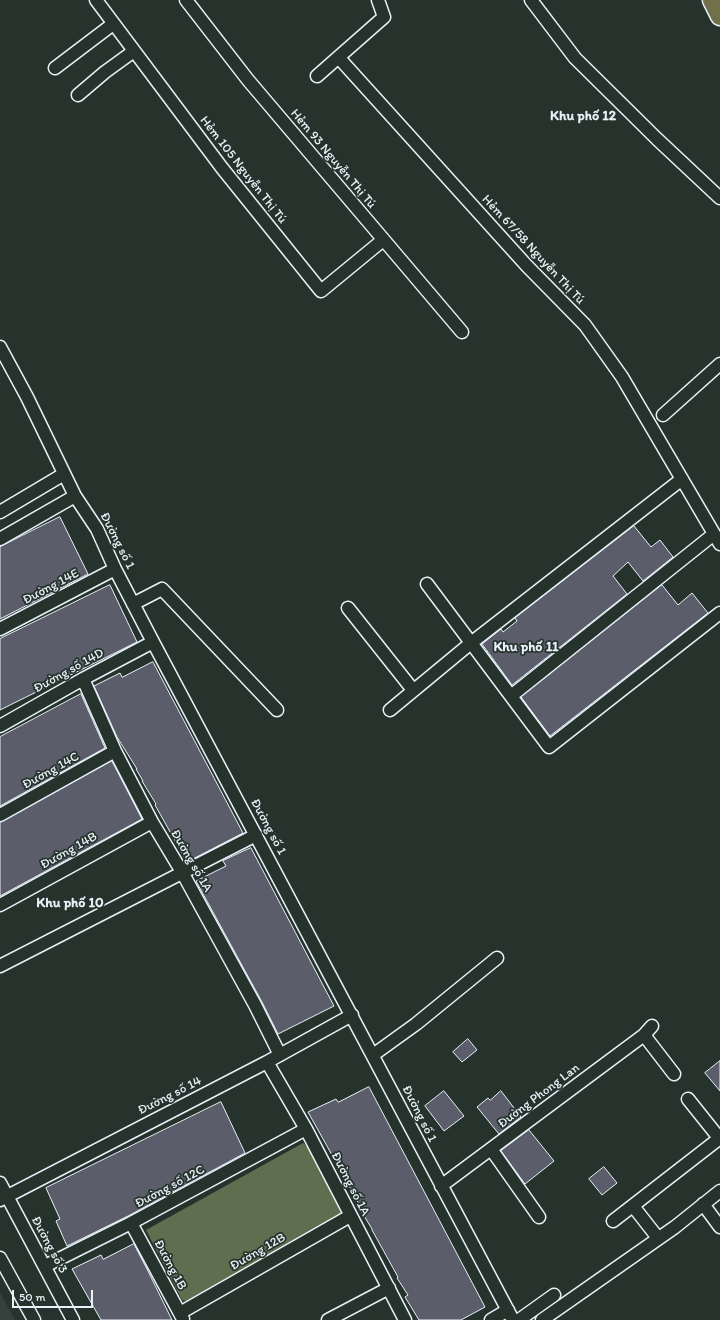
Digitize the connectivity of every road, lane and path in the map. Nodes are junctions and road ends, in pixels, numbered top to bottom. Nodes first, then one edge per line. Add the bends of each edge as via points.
1 (96, 0) edge
2 (186, 0) edge
3 (378, 0) edge
4 (531, 0) edge
5 (712, 0) edge
6 (720, 16) edge
7 (114, 24) junction
8 (134, 51) junction
9 (339, 58) junction
10 (55, 68) dead end
11 (317, 76) dead end
12 (78, 95) dead end
13 (720, 198) edge
14 (383, 240) junction
15 (462, 332) dead end
16 (0, 347) edge
17 (720, 364) edge
18 (663, 414) dead end
19 (64, 474) junction
20 (682, 479) junction
21 (75, 496) junction
22 (0, 512) edge
23 (0, 539) edge
24 (717, 539) edge
25 (115, 569) junction
26 (427, 584) dead end
27 (133, 604) junction
28 (348, 608) dead end
29 (720, 613) edge
30 (0, 629) edge
31 (153, 642) junction
32 (471, 644) junction
33 (83, 679) junction
34 (413, 690) junction
35 (511, 696) junction
36 (277, 710) dead end
37 (390, 710) dead end
38 (0, 726) edge
39 (115, 751) junction
40 (0, 815) edge
41 (152, 822) junction
42 (256, 835) junction
43 (182, 872) junction
44 (0, 905) edge
45 (497, 958) dead end
46 (0, 966) edge
47 (352, 1015) junction
48 (373, 1054) junction
49 (280, 1055) junction
50 (267, 1062) junction
51 (674, 1074) dead end
52 (688, 1099) dead end
53 (306, 1129) junction
54 (720, 1139) edge
55 (491, 1149) junction
56 (0, 1183) edge
57 (441, 1186) junction
58 (720, 1192) edge
59 (4, 1198) edge
60 (703, 1204) junction
61 (632, 1206) junction
62 (350, 1216) junction
63 (539, 1217) dead end
64 (614, 1221) dead end
65 (132, 1223) junction
66 (720, 1227) edge
67 (658, 1238) junction
68 (0, 1258) edge
69 (45, 1266) junction
70 (389, 1288) junction
71 (554, 1295) dead end
72 (510, 1315) edge
73 (182, 1316) edge
74 (34, 1320) edge
75 (73, 1320) edge
76 (328, 1320) edge
77 (406, 1320) edge
78 (491, 1320) edge
79 (520, 1320) edge
80 (542, 1320) edge

1 - 7 street, Hẻm 105 Nguyễn Thị Tú
2 - 14 street, Hẻm 93 Nguyễn Thị Tú via 248,80
3 - 9 street via 384,17
4 - 13 street via 575,58
5 - 6 highway
7 - 8 street, Hẻm 105 Nguyễn Thị Tú
7 - 10 street
8 - 12 street
8 - 14 street, Hẻm 105 Nguyễn Thị Tú via 222,168 321,291
9 - 11 street
9 - 20 street, Hẻm 67/58 Nguyễn Thị Tú via 527,266 584,325 622,377
14 - 15 street, Hẻm 93 Nguyễn Thị Tú
16 - 19 street, Đường số 1
17 - 18 street
19 - 21 street, Đường số 1
19 - 22 street
20 - 24 street, Hẻm 67/58 Nguyễn Thị Tú
20 - 32 street
21 - 23 street
21 - 25 street, Đường số 1 via 97,529
24 - 35 street
25 - 27 street, Đường số 1
25 - 30 street, Đường 14E
26 - 32 street
27 - 31 street, Đường số 1
27 - 36 street via 162,589
28 - 34 street
29 - 35 street via 549,747
31 - 33 street, Đường số 14D
31 - 42 street, Đường số 1
32 - 34 street
32 - 35 street
33 - 38 street, Đường số 14D
33 - 39 street, Đường số 1A
34 - 37 street
39 - 40 street, Đường 14C
39 - 41 street, Đường số 1A
41 - 43 street, Đường số 1A
41 - 44 street, Đường 14B
42 - 43 street
42 - 47 street, Đường số 1
43 - 46 street
43 - 49 street, Đường số 1A
45 - 48 street via 416,1024
47 - 48 street, Đường số 1
47 - 49 street, Đường số 14
48 - 57 street, Đường số 1
49 - 50 street, Đường số 14
50 - 53 street, Đường số 1A
50 - 59 street, Đường số 14
51 - 55 street, Đường Phong Lan via 648,1031
52 - 54 street
53 - 62 street, Đường số 1A
53 - 65 street, Đường số 12C
54 - 61 street
55 - 57 street, Đường Phong Lan
55 - 63 street
56 - 59 street, Đường số 3
57 - 72 street, Đường số 1
58 - 60 street
59 - 69 street, Đường số 3
60 - 66 street
60 - 67 street
61 - 64 street
61 - 67 street
62 - 70 street, Đường số 1A
62 - 73 street, Đường 12B
65 - 69 street, Đường số 12C
65 - 73 street, Đường 1B
67 - 80 street
68 - 74 street
69 - 75 street, Đường số 3
70 - 76 street
70 - 77 street, Đường số 1A
71 - 79 street
72 - 78 street

